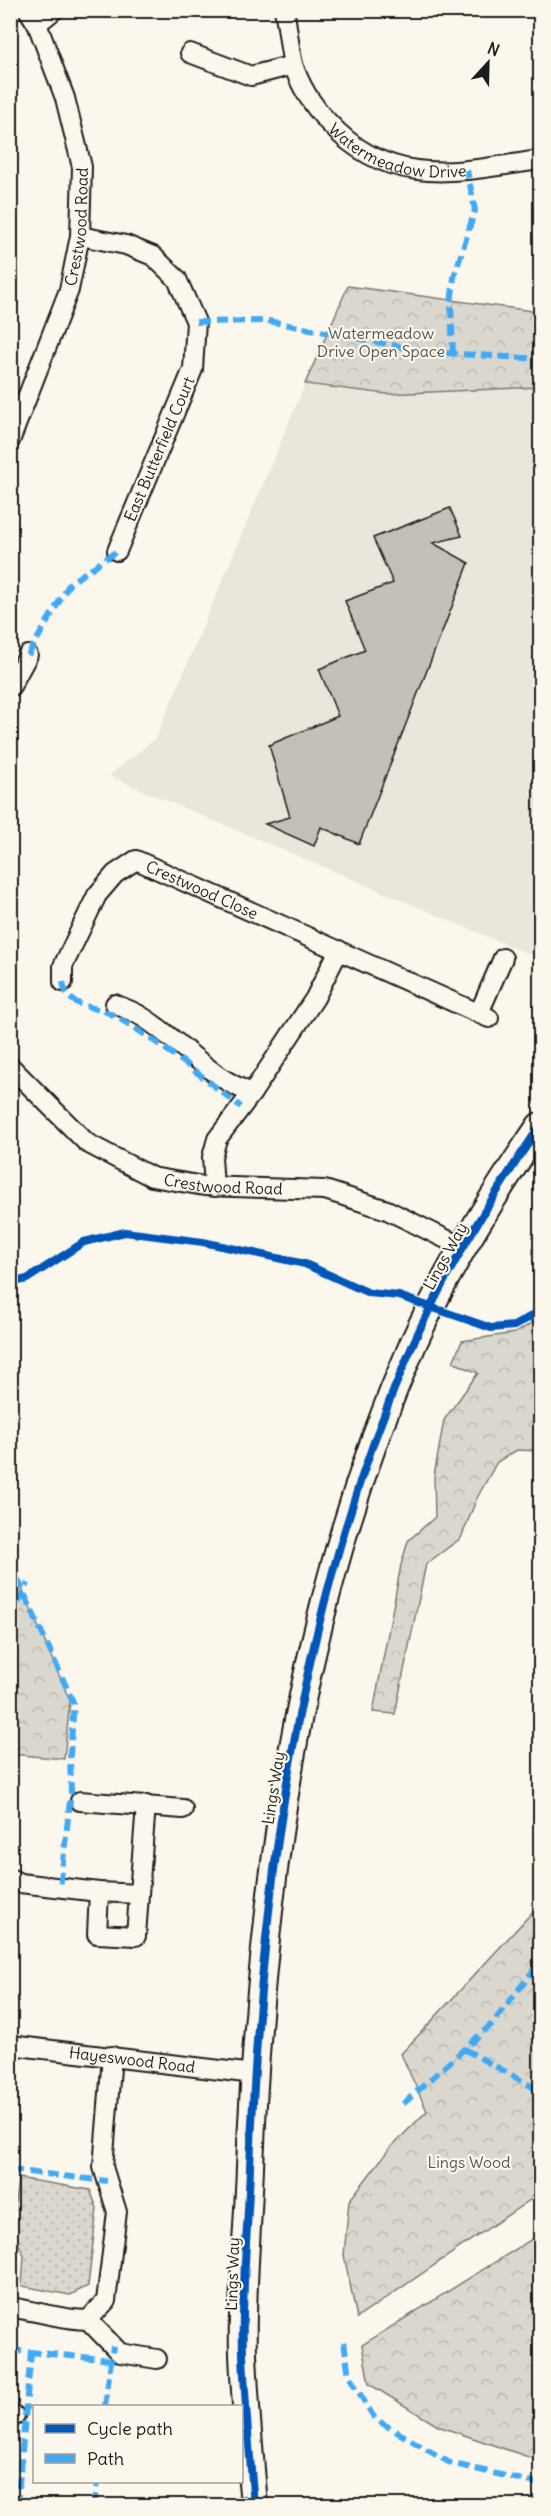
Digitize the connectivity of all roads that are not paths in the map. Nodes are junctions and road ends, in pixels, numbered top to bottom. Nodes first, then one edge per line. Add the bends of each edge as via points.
1 (54, 10) edge
2 (284, 10) edge
3 (33, 17) edge
4 (190, 53) dead end
5 (293, 64) junction
6 (540, 160) edge
7 (80, 236) junction
8 (10, 441) edge
9 (117, 551) dead end
10 (28, 655) dead end
11 (10, 688) edge
12 (339, 950) junction
13 (503, 958) dead end
14 (63, 982) dead end
15 (115, 1005) dead end
16 (10, 1066) edge
17 (252, 1093) junction
18 (540, 1126) edge
19 (214, 1187) junction
20 (464, 1248) junction
21 (80, 1801) dead end
22 (146, 1805) junction
23 (183, 1809) dead end
24 (10, 1878) edge
25 (99, 1892) junction
26 (139, 1894) junction
27 (10, 2045) edge
28 (112, 2056) junction
29 (254, 2074) junction
30 (10, 2307) edge
31 (88, 2320) junction
32 (158, 2359) dead end
33 (254, 2505) edge

1 - 3 street
2 - 5 street, Watermeadow Drive
3 - 7 street, Crestwood Road via 65,98 82,167
4 - 5 street via 251,76
5 - 6 street, Watermeadow Drive via 312,105 339,134 373,158 408,170 445,172
7 - 8 street, Crestwood Road via 69,290
7 - 9 street, East Butterfield Court via 126,244 153,256 177,279 196,322 192,369
10 - 11 street
12 - 13 street, Crestwood Close via 484,1016
12 - 14 street, Crestwood Close via 136,860 115,874 97,895 63,966
12 - 17 street via 315,998
15 - 17 street via 141,1016 239,1089
16 - 19 street, Crestwood Road via 87,1143 152,1177
17 - 19 street via 217,1139 212,1157
18 - 20 street, Lings Way
19 - 20 street, Crestwood Road via 326,1190 387,1210
20 - 29 street, Lings Way via 414,1343 363,1474 309,1660 266,1921
21 - 22 street
22 - 23 street
22 - 26 street
24 - 25 street via 20,1883
25 - 26 street
25 - 26 street via 97,1934 136,1936
27 - 28 street, Hayeswood Road
28 - 29 street, Hayeswood Road
28 - 31 street via 103,2167 117,2212 106,2301
29 - 33 street, Lings Way via 243,2352
30 - 31 street via 68,2320
31 - 32 street via 120,2353

